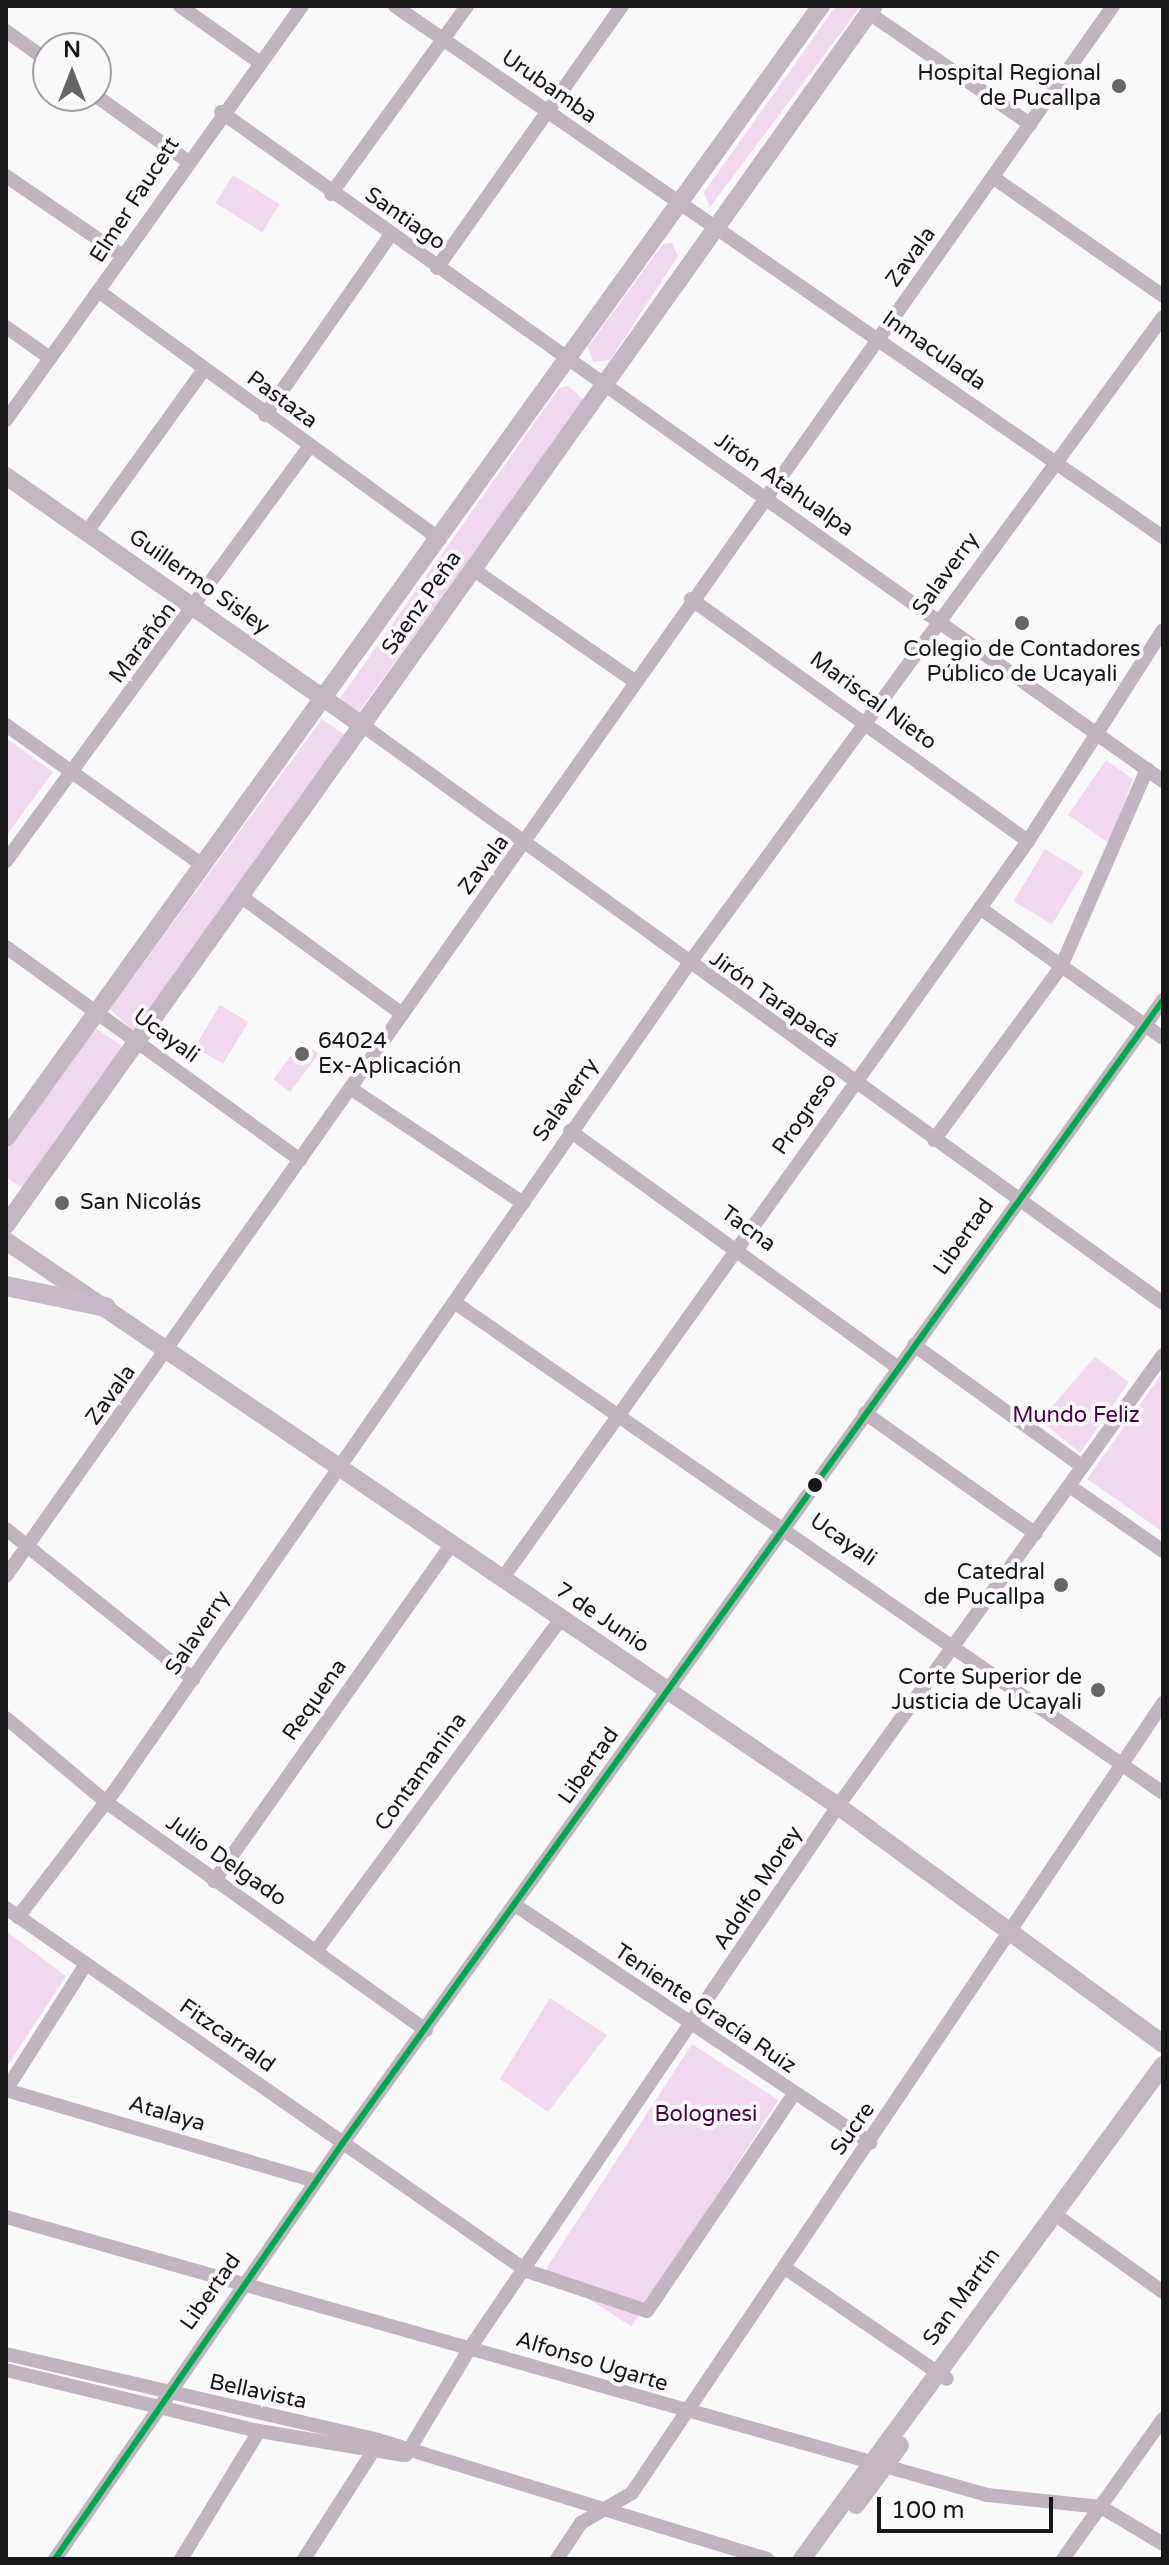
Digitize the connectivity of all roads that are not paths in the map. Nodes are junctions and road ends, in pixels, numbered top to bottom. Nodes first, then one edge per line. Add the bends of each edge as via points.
1 (180, 6) edge
2 (302, 6) edge
3 (395, 6) edge
4 (467, 6) edge
5 (622, 6) edge
6 (821, 6) edge
7 (1113, 6) edge
8 (871, 10) edge
9 (6, 31) edge
10 (443, 40) junction
11 (32, 50) edge
12 (259, 62) junction
13 (112, 107) edge
14 (221, 112) junction
15 (549, 114) junction
16 (1030, 124) junction
17 (186, 160) junction
18 (6, 176) edge
19 (994, 178) junction
20 (331, 194) junction
21 (677, 204) junction
22 (714, 230) junction
23 (390, 236) junction
24 (123, 256) junction
25 (437, 268) junction
26 (101, 293) junction
27 (1163, 296) edge
28 (1163, 317) edge
29 (6, 327) edge
30 (879, 338) junction
31 (50, 358) junction
32 (565, 361) junction
33 (203, 371) junction
34 (602, 385) junction
35 (265, 415) junction
36 (6, 420) edge
37 (309, 447) junction
38 (1054, 464) junction
39 (6, 476) edge
40 (764, 496) junction
41 (86, 533) junction
42 (1163, 537) edge
43 (440, 539) junction
44 (474, 570) junction
45 (691, 599) junction
46 (195, 610) junction
47 (938, 624) junction
48 (1163, 630) edge
49 (633, 680) junction
50 (328, 698) junction
51 (866, 722) junction
52 (6, 725) edge
53 (365, 727) junction
54 (1095, 732) junction
55 (1147, 769) junction
56 (73, 771) junction
57 (1163, 781) edge
58 (1028, 841) junction
59 (526, 847) junction
60 (6, 861) edge
61 (201, 864) junction
62 (243, 898) junction
63 (980, 908) junction
64 (6, 947) edge
65 (688, 965) junction
66 (1061, 967) junction
67 (1163, 1000) edge
68 (97, 1012) junction
69 (402, 1014) junction
70 (1145, 1025) junction
71 (1163, 1038) edge
72 (138, 1044) junction
73 (854, 1083) junction
74 (350, 1088) junction
75 (570, 1131) junction
76 (6, 1138) edge
77 (934, 1140) junction
78 (300, 1160) junction
79 (1017, 1200) junction
80 (523, 1203) junction
81 (6, 1225) edge
82 (6, 1241) edge
83 (737, 1248) junction
84 (6, 1286) edge
85 (32, 1291) junction
86 (6, 1294) edge
87 (454, 1302) junction
88 (1163, 1303) edge
89 (106, 1307) junction
90 (914, 1345) junction
91 (169, 1353) junction
92 (1163, 1355) edge
93 (897, 1367) junction
94 (619, 1410) junction
95 (865, 1413) junction
96 (338, 1466) junction
97 (1083, 1467) junction
98 (1071, 1487) junction
99 (785, 1526) junction
100 (6, 1529) edge
101 (1036, 1534) junction
102 (29, 1543) junction
103 (452, 1544) junction
104 (1163, 1551) edge
105 (6, 1576) edge
106 (502, 1579) junction
107 (561, 1619) junction
108 (956, 1646) junction
109 (193, 1679) junction
110 (668, 1693) junction
111 (1163, 1703) edge
112 (6, 1718) edge
113 (1120, 1766) junction
114 (1163, 1793) edge
115 (106, 1802) junction
116 (838, 1806) junction
117 (214, 1881) junction
118 (518, 1907) junction
119 (12, 1912) edge
120 (1012, 1932) junction
121 (316, 1951) junction
122 (86, 1964) junction
123 (693, 2027) junction
124 (426, 2030) junction
125 (1163, 2044) edge
126 (1163, 2065) edge
127 (1163, 2082) edge
128 (6, 2090) edge
129 (793, 2095) junction
130 (870, 2143) junction
131 (342, 2144) junction
132 (316, 2181) junction
133 (1058, 2216) junction
134 (6, 2217) edge
135 (785, 2268) junction
136 (527, 2271) junction
137 (244, 2282) junction
138 (1163, 2292) edge
139 (470, 2348) junction
140 (6, 2354) edge
141 (6, 2370) edge
142 (942, 2376) junction
143 (164, 2401) junction
144 (686, 2413) junction
145 (1163, 2419) edge
146 (259, 2431) junction
147 (378, 2440) junction
148 (372, 2455) junction
149 (406, 2455) junction
150 (878, 2464) junction
151 (606, 2507) junction
152 (1101, 2507) junction
153 (1163, 2544) edge
154 (55, 2559) edge
155 (181, 2559) edge
156 (304, 2559) edge
157 (557, 2559) edge
158 (767, 2559) edge
159 (802, 2559) edge
160 (817, 2559) edge
161 (1063, 2559) edge

1 - 12 street
2 - 12 street, Elmer Faucett
3 - 10 street, Urubamba
4 - 10 street
5 - 15 street
6 - 21 main road, Sáenz Peña
7 - 16 street, Zavala
8 - 16 street
8 - 22 main road, Sáenz Peña
9 - 11 street
10 - 15 street, Urubamba
10 - 20 street
12 - 14 street, Elmer Faucett
13 - 17 street
14 - 17 street, Elmer Faucett
14 - 20 street, Santiago
15 - 21 street, Urubamba
15 - 25 street
16 - 19 street, Zavala
17 - 24 street, Elmer Faucett
18 - 24 street
19 - 27 street
19 - 30 street, Zavala
20 - 23 street, Santiago
21 - 22 street, Inmaculada
21 - 32 main road, Sáenz Peña
22 - 30 street, Inmaculada
22 - 34 main road, Sáenz Peña
23 - 25 street, Santiago
23 - 35 street
24 - 26 street, Elmer Faucett
25 - 32 street, Santiago
26 - 31 street, Elmer Faucett
26 - 33 street, Pastaza
28 - 38 street, Salaverry
29 - 31 street
30 - 38 street, Inmaculada
30 - 40 street, Zavala
31 - 36 street, Elmer Faucett
32 - 34 street, Santiago
32 - 43 main road, Sáenz Peña
33 - 35 street, Pastaza
33 - 41 street
34 - 40 street, Jirón Atahualpa
34 - 44 main road, Sáenz Peña
35 - 37 street, Pastaza
37 - 43 street, Pastaza
37 - 46 street, Marañón
38 - 42 street, Inmaculada
38 - 47 street, Salaverry
39 - 41 main road, Guillermo Sisley
40 - 45 street, Zavala
40 - 47 street, Jirón Atahualpa
41 - 46 main road, Guillermo Sisley
43 - 50 main road, Sáenz Peña
44 - 49 street
44 - 53 main road, Sáenz Peña
45 - 49 street, Zavala
45 - 51 street, Mariscal Nieto
46 - 50 main road, Guillermo Sisley
46 - 56 street, Marañón
47 - 51 street, Salaverry
47 - 54 street, Jirón Atahualpa
48 - 54 street, Progreso
49 - 59 street, Zavala
50 - 53 main road, Guillermo Sisley
50 - 61 main road, Sáenz Peña
51 - 58 street, Mariscal Nieto
51 - 65 street, Salaverry
52 - 56 street
53 - 59 street, Jirón Tarapacá
53 - 62 main road, Sáenz Peña
54 - 55 street, Jirón Atahualpa
54 - 58 street, Progreso
55 - 57 street, Jirón Atahualpa
55 - 66 street
56 - 60 street, Marañón
56 - 61 street
58 - 63 street, Progreso
59 - 65 street, Jirón Tarapacá
59 - 69 street, Zavala
61 - 68 main road, Sáenz Peña
62 - 69 street
62 - 72 main road, Sáenz Peña
63 - 66 street
63 - 73 street, Progreso
64 - 68 street, Ucayali
65 - 73 street, Jirón Tarapacá
65 - 75 street, Salaverry
66 - 70 street
66 - 77 street
67 - 70 street, Libertad
68 - 72 street, Ucayali
68 - 76 main road, Sáenz Peña
69 - 74 street, Zavala
70 - 71 street
70 - 79 street, Libertad
72 - 78 street, Ucayali
72 - 81 main road, Sáenz Peña
73 - 77 street, Jirón Tarapacá
73 - 83 street, Progreso
74 - 78 street, Zavala
74 - 80 street
75 - 80 street, Salaverry
75 - 83 street, Tacna
77 - 79 street, Jirón Tarapacá
78 - 91 street, Zavala
79 - 88 street, Jirón Tarapacá
79 - 90 street, Libertad
80 - 87 street, Salaverry
82 - 89 main road, 7 de Junio
83 - 93 street, Tacna
83 - 94 street, Progreso
84 - 85 highway
85 - 86 street
85 - 89 highway
87 - 94 street, Ucayali
87 - 96 street, Salaverry
89 - 91 main road, 7 de Junio
90 - 93 street, Libertad
90 - 97 street
91 - 96 main road, 7 de Junio
91 - 102 street, Zavala
92 - 97 street, Adolfo Morey
93 - 95 street, Libertad
94 - 99 street, Ucayali
94 - 106 street, Progreso
95 - 99 street, Libertad
95 - 101 street
96 - 103 main road, 7 de Junio
96 - 109 street, Salaverry
97 - 98 street, Adolfo Morey
98 - 101 street, Adolfo Morey
98 - 104 street
99 - 108 street, Ucayali
99 - 110 street, Libertad
100 - 102 street
101 - 108 street, Adolfo Morey
102 - 105 street, Zavala
102 - 109 street
103 - 106 main road, 7 de Junio
103 - 117 street, Requena
106 - 107 main road, 7 de Junio
107 - 110 main road, 7 de Junio
107 - 121 street, Contamanina
108 - 113 street, Ucayali
108 - 116 street, Adolfo Morey
109 - 115 street, Salaverry
110 - 116 main road, 7 de Junio
110 - 118 street, Libertad
111 - 113 street, Sucre
112 - 115 street, Julio Delgado
113 - 114 street, Ucayali
113 - 120 street, Sucre
115 - 117 street, Julio Delgado
115 - 119 street, Salaverry
116 - 120 main road, 7 de Junio
116 - 123 street, Adolfo Morey
117 - 121 street, Julio Delgado
118 - 123 street, Teniente Gracía Ruiz
118 - 124 street, Libertad
119 - 122 street, Fitzcarrald
120 - 125 main road, 7 de Junio
120 - 130 street, Sucre
121 - 124 street, Julio Delgado
122 - 128 street
122 - 131 street, Fitzcarrald
123 - 129 street, Teniente Gracía Ruiz
123 - 136 street, Adolfo Morey
124 - 131 street, Libertad
126 - 133 main road, San Martín
127 - 133 main road, San Martín
128 - 132 street, Atalaya
129 - 130 street, Teniente Gracía Ruiz
129 - 136 street, Fitzcarrald via 647,2311
130 - 135 street, Sucre
131 - 132 street, Libertad
131 - 136 street, Fitzcarrald
132 - 137 street, Libertad
133 - 138 street
133 - 142 main road, San Martín
134 - 137 street, Alfonso Ugarte
135 - 142 street
135 - 144 street, Sucre
136 - 139 street, Adolfo Morey
137 - 139 street, Alfonso Ugarte
137 - 143 street, Libertad
139 - 144 street, Alfonso Ugarte
139 - 149 street, Adolfo Morey
140 - 143 street, Bellavista
141 - 143 street, Bellavista
142 - 150 main road, San Martín
143 - 146 street, Bellavista
143 - 147 street, Bellavista
143 - 154 street, Libertad
144 - 150 street, Alfonso Ugarte
144 - 151 street, Sucre via 632,2493
145 - 152 street
146 - 148 street, Bellavista
146 - 155 street
147 - 148 street
147 - 149 street, Bellavista
148 - 149 street, Bellavista
148 - 156 street
149 - 151 street, Bellavista
150 - 152 street, Alfonso Ugarte via 987,2495
150 - 159 main road, San Martín
150 - 160 main road, San Martín
151 - 157 street, Sucre via 581,2523
151 - 158 street, Bellavista
152 - 153 street, Alfonso Ugarte
152 - 161 street

